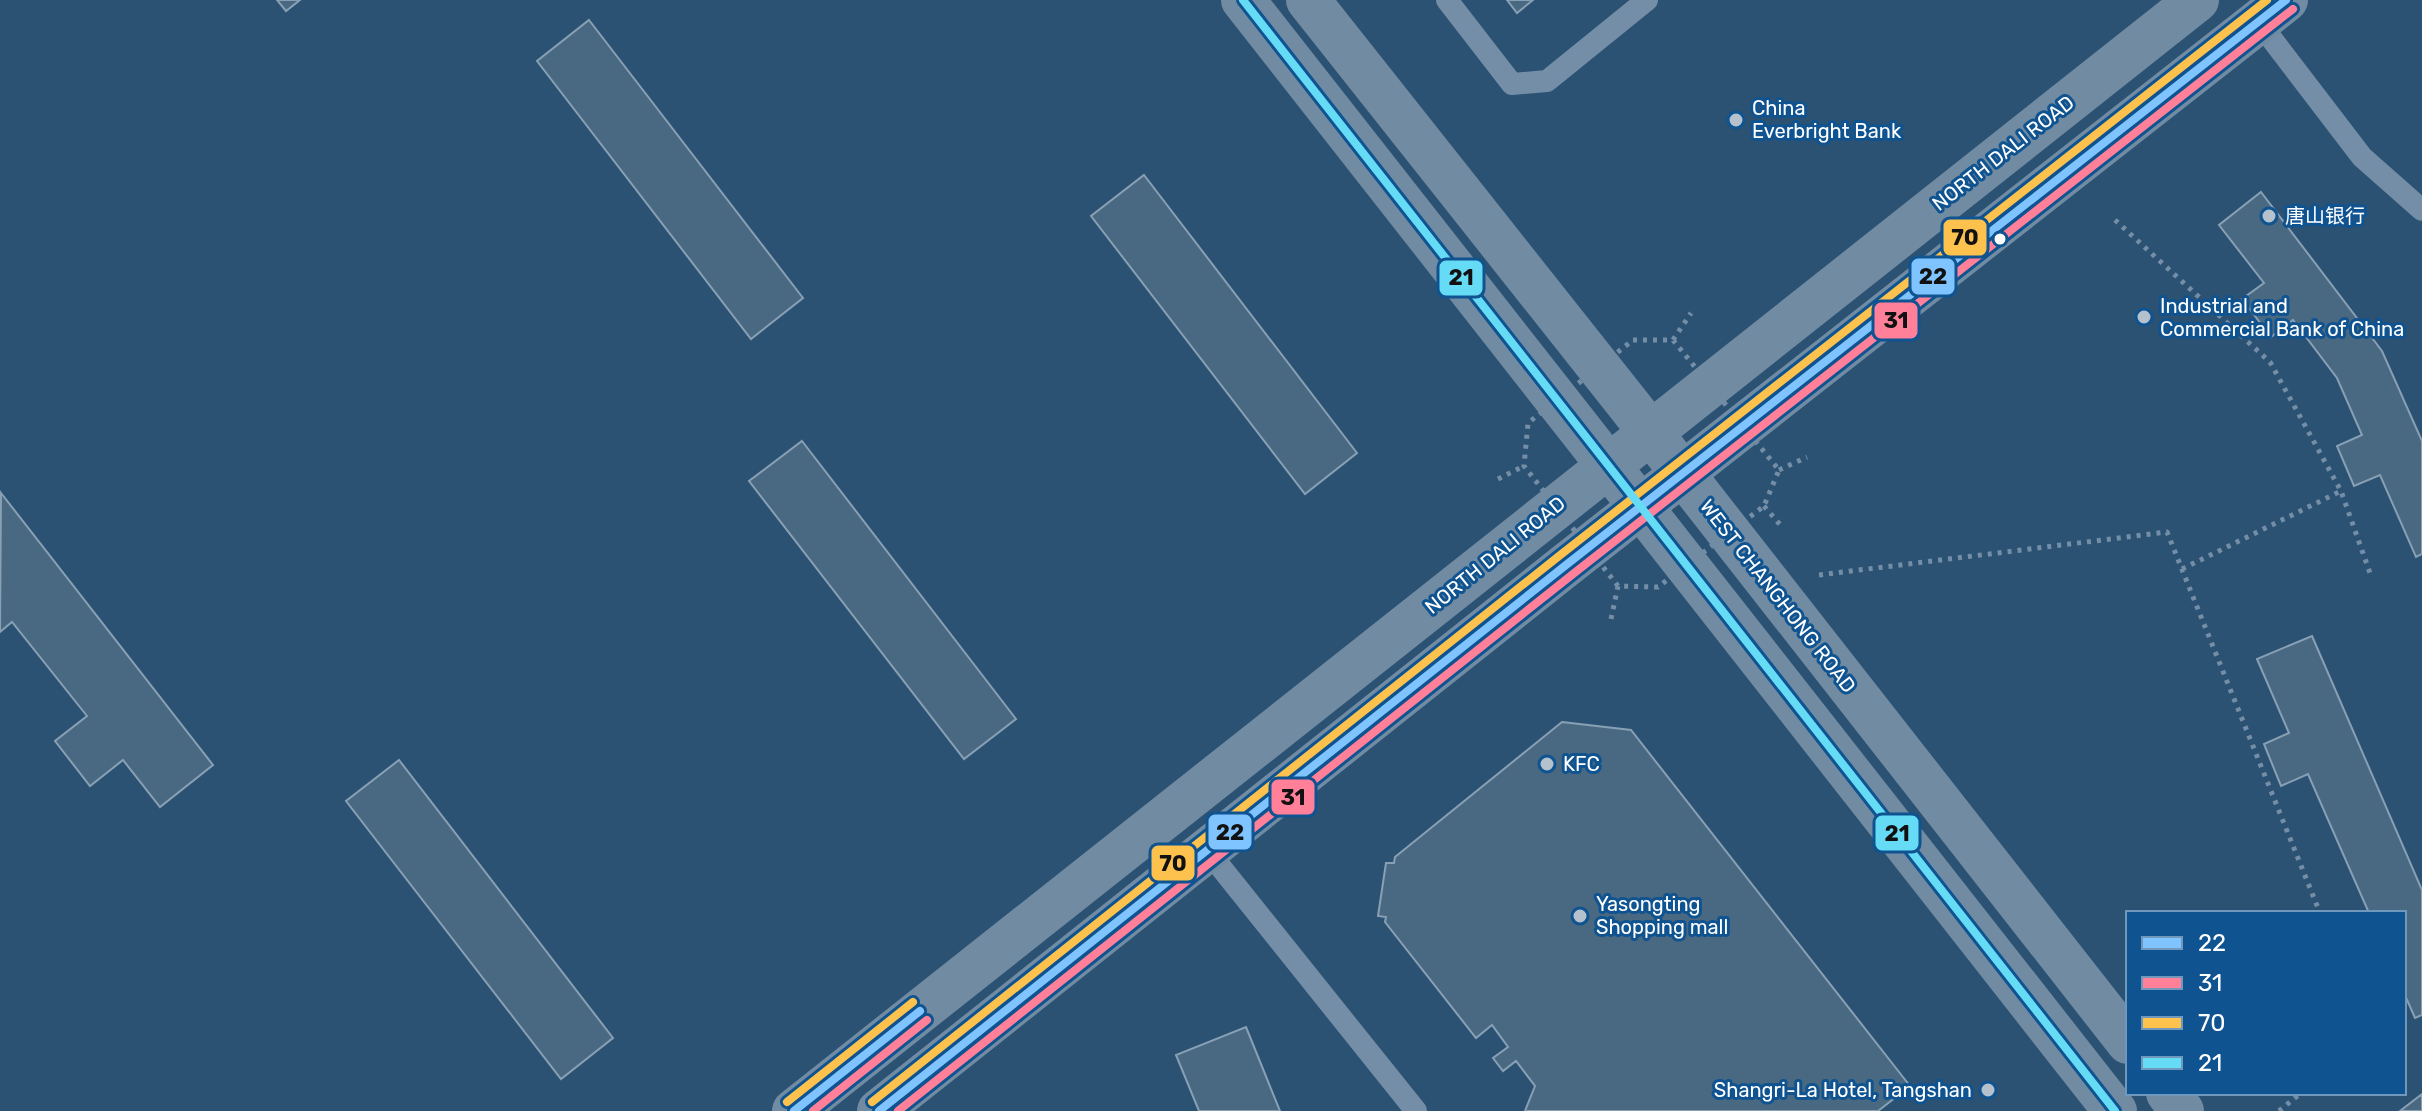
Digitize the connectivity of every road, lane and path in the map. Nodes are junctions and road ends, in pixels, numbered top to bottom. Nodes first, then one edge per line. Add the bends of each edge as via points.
1 (1243, 0) edge
2 (1308, 0) edge
3 (1447, 0) edge
4 (1647, 0) edge
5 (2197, 0) edge
6 (2272, 11) edge
7 (2422, 210) edge
8 (2115, 220) dead end
9 (1691, 313) dead end
10 (1673, 340) dead end
11 (1651, 433) junction
12 (1807, 457) dead end
13 (1608, 465) junction
14 (1524, 466) dead end
15 (1779, 470) dead end
16 (1683, 474) junction
17 (1498, 479) dead end
18 (2341, 491) junction
19 (1640, 506) junction
20 (1764, 506) dead end
21 (1782, 527) dead end
22 (2182, 569) junction
23 (2370, 573) dead end
24 (1819, 575) dead end
25 (1618, 586) dead end
26 (1611, 619) dead end
27 (1207, 850) junction
28 (2319, 911) edge
29 (2126, 1039) edge
30 (2170, 1095) edge
31 (2299, 1095) edge
32 (794, 1111) edge
33 (879, 1111) edge
34 (1416, 1111) edge
35 (2115, 1111) edge
36 (2182, 1111) edge
37 (2279, 1111) edge

1 - 13 main road
2 - 11 main road, WEST CHANGHONG ROAD
3 - 4 lane via 1512,84 1547,81
5 - 11 main road, NORTH DALI ROAD
6 - 7 lane via 2362,157
6 - 16 main road
8 - 18 path via 2270,362
9 - 10 path
11 - 13 main road, NORTH DALI ROAD
11 - 16 main road, WEST CHANGHONG ROAD
12 - 15 path
13 - 19 main road
13 - 32 main road, NORTH DALI ROAD
14 - 17 path
16 - 19 main road
16 - 29 main road, WEST CHANGHONG ROAD
18 - 22 path
18 - 23 path
19 - 27 main road
19 - 35 main road
20 - 21 path
22 - 24 path via 2167,532
22 - 28 path
25 - 26 path
27 - 33 main road
27 - 34 lane
30 - 36 main road
31 - 37 path

